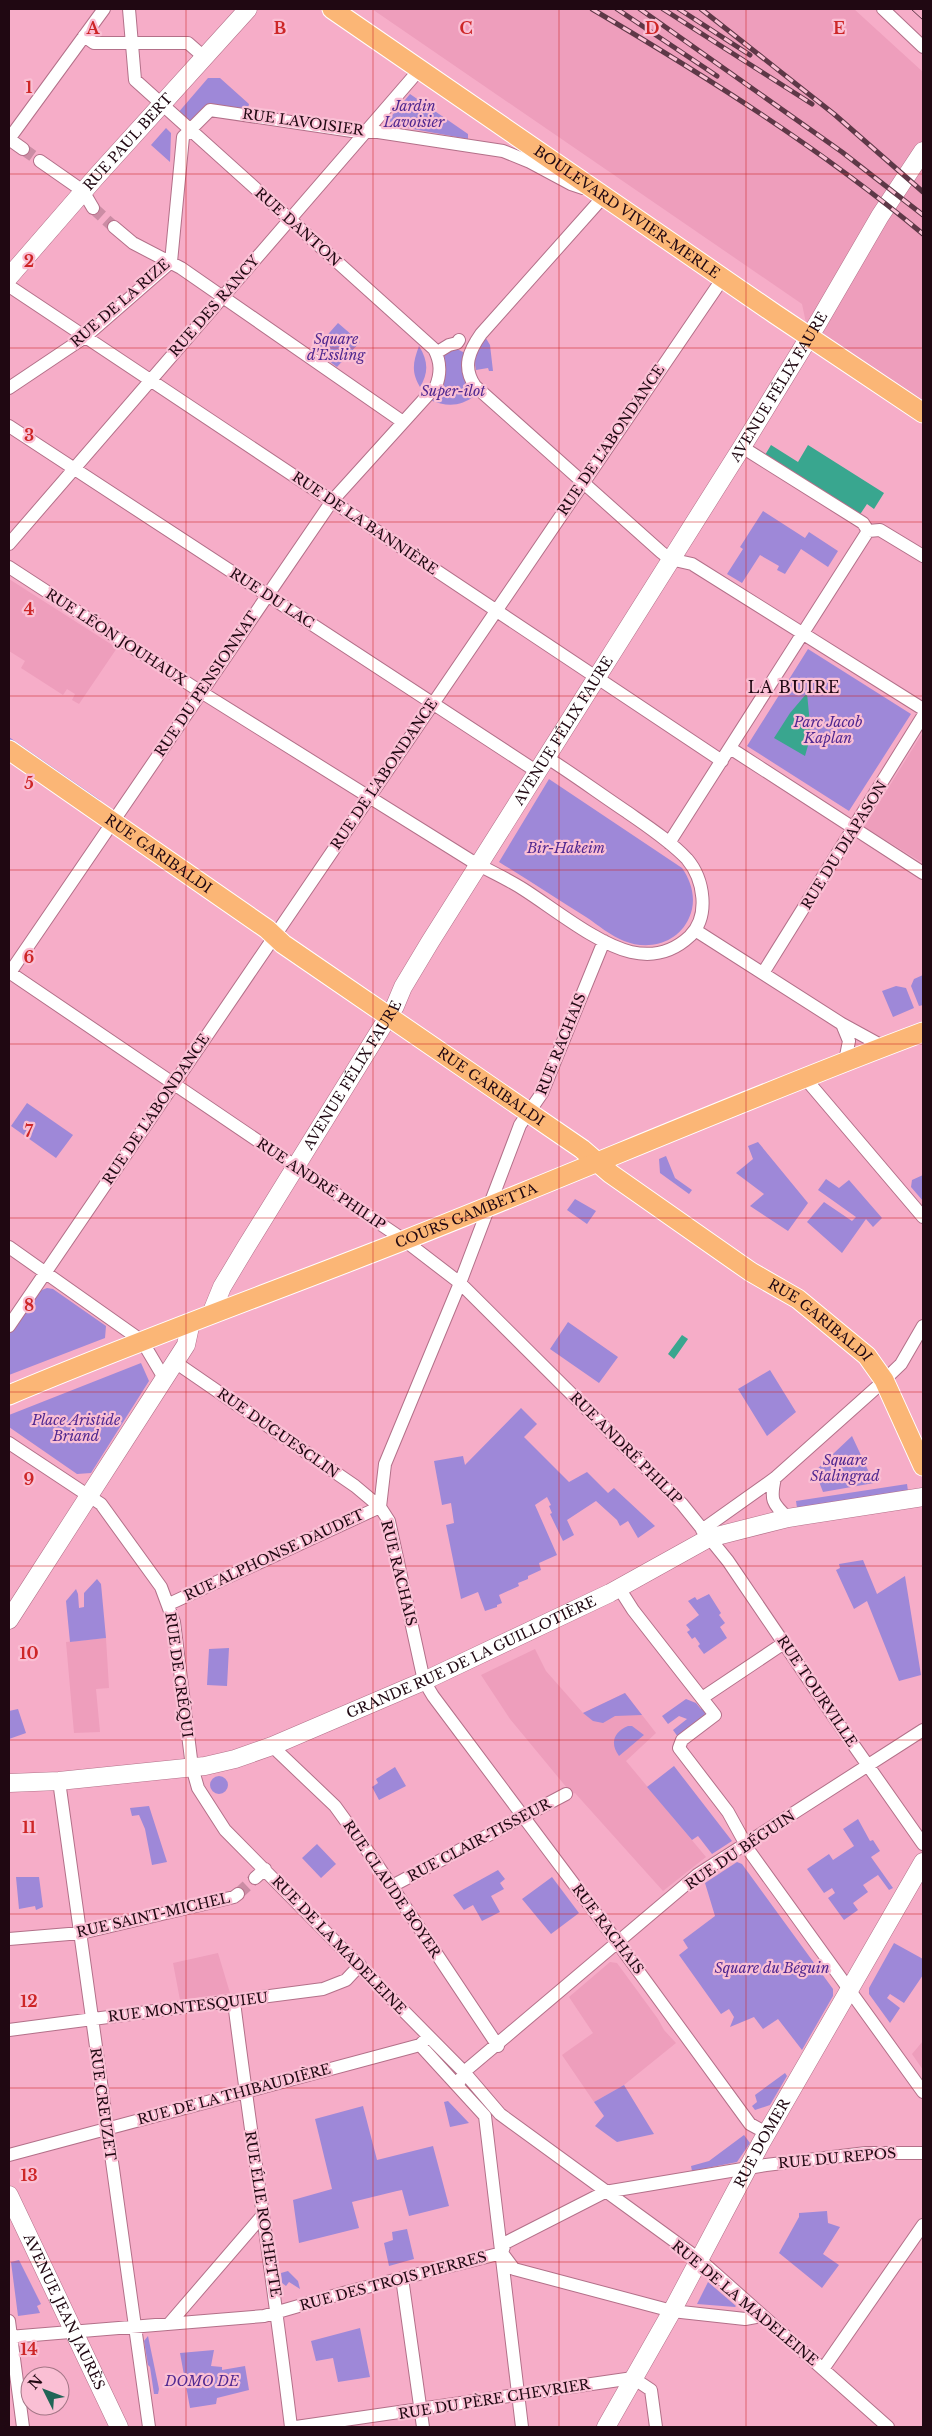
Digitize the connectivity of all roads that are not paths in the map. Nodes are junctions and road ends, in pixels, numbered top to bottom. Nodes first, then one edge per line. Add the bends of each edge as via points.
1 (104, 9) edge
2 (129, 9) edge
3 (248, 9) edge
4 (332, 9) edge
5 (882, 9) edge
6 (84, 36) junction
7 (132, 43) junction
8 (923, 47) edge
9 (204, 58) junction
10 (413, 75) junction
11 (161, 104) junction
12 (190, 130) junction
13 (364, 131) junction
14 (9, 139) edge
15 (23, 149) tunnel mouth
16 (923, 151) edge
17 (40, 161) tunnel mouth
18 (83, 191) junction
19 (597, 199) junction
20 (93, 208) tunnel mouth
21 (289, 218) junction
22 (114, 227) tunnel mouth
23 (171, 262) junction
24 (9, 277) edge
25 (723, 278) junction
26 (9, 286) edge
27 (222, 296) junction
28 (85, 336) junction
29 (810, 337) junction
30 (459, 340) dead end
31 (435, 351) junction
32 (150, 380) junction
33 (9, 388) edge
34 (923, 413) edge
35 (403, 422) junction
36 (9, 426) edge
37 (742, 447) junction
38 (73, 468) junction
39 (582, 482) junction
40 (332, 501) junction
41 (868, 532) junction
42 (9, 544) edge
43 (923, 556) edge
44 (670, 559) junction
45 (9, 567) edge
46 (267, 595) junction
47 (495, 611) junction
48 (802, 633) junction
49 (596, 677) junction
50 (201, 692) junction
51 (433, 702) junction
52 (923, 709) edge
53 (923, 716) edge
54 (730, 748) junction
55 (9, 750) edge
56 (722, 761) junction
57 (541, 764) junction
58 (368, 796) junction
59 (112, 822) junction
60 (854, 829) junction
61 (668, 844) junction
62 (478, 864) junction
63 (923, 873) edge
64 (695, 930) junction
65 (275, 936) junction
66 (604, 941) junction
67 (9, 972) edge
68 (763, 973) junction
69 (389, 1016) junction
70 (842, 1024) junction
71 (923, 1032) edge
72 (884, 1047) junction
73 (845, 1061) junction
74 (804, 1077) junction
75 (174, 1084) junction
76 (529, 1113) junction
77 (596, 1162) junction
78 (294, 1166) junction
79 (488, 1206) junction
80 (923, 1217) edge
81 (404, 1240) junction
82 (9, 1246) edge
83 (45, 1272) junction
84 (460, 1282) junction
85 (212, 1314) junction
86 (191, 1322) junction
87 (9, 1326) edge
88 (923, 1326) edge
89 (142, 1341) junction
90 (175, 1362) junction
91 (164, 1378) junction
92 (884, 1380) junction
93 (9, 1396) edge
94 (9, 1443) edge
95 (923, 1466) edge
96 (775, 1478) junction
97 (88, 1496) junction
98 (923, 1498) edge
99 (380, 1507) junction
100 (788, 1518) junction
101 (706, 1534) junction
102 (620, 1588) junction
103 (169, 1604) junction
104 (9, 1620) edge
105 (784, 1642) junction
106 (424, 1681) junction
107 (702, 1698) junction
108 (923, 1730) edge
109 (272, 1746) junction
110 (867, 1766) junction
111 (192, 1767) junction
112 (60, 1781) junction
113 (9, 1783) edge
114 (566, 1794) dead end
115 (524, 1816) junction
116 (746, 1844) junction
117 (923, 1844) edge
118 (923, 1862) edge
119 (265, 1869) junction
120 (255, 1878) tunnel mouth
121 (917, 1882) edge
122 (392, 1886) junction
123 (238, 1894) tunnel mouth
124 (81, 1933) junction
125 (9, 1939) edge
126 (618, 1942) junction
127 (360, 1965) junction
128 (850, 1988) junction
129 (234, 2002) junction
130 (92, 2020) junction
131 (9, 2030) edge
132 (424, 2041) junction
133 (498, 2046) junction
134 (464, 2072) junction
135 (458, 2085) junction
136 (244, 2090) junction
137 (923, 2092) edge
138 (500, 2114) junction
139 (486, 2124) junction
140 (106, 2128) junction
141 (769, 2130) junction
142 (923, 2153) edge
143 (9, 2156) edge
144 (748, 2169) junction
145 (605, 2192) junction
146 (9, 2195) edge
147 (262, 2216) junction
148 (923, 2225) edge
149 (502, 2253) junction
150 (699, 2259) junction
151 (402, 2278) junction
152 (672, 2311) junction
153 (278, 2313) junction
154 (761, 2316) junction
155 (9, 2321) edge
156 (169, 2324) junction
157 (135, 2328) junction
158 (74, 2331) junction
159 (10, 2337) edge
160 (823, 2369) junction
161 (633, 2378) junction
162 (518, 2395) junction
163 (420, 2410) junction
164 (23, 2427) edge
165 (119, 2427) edge
166 (149, 2427) edge
167 (291, 2427) edge
168 (296, 2427) edge
169 (423, 2427) edge
170 (522, 2427) edge
171 (606, 2427) edge
172 (656, 2427) edge
173 (888, 2427) edge

1 - 6 street
2 - 7 street, RUE DANTON
3 - 9 main road, RUE PAUL BERT
4 - 10 main road, BOULEVARD VIVIER-MERLE
5 - 8 street
6 - 7 street via 94,43
6 - 14 street
7 - 9 street via 188,43
7 - 11 street, RUE DANTON via 135,80
9 - 11 main road, RUE PAUL BERT
10 - 13 street, RUE DES RANCY
10 - 19 main road, BOULEVARD VIVIER-MERLE
11 - 12 street, RUE DANTON
11 - 18 main road, RUE PAUL BERT
12 - 13 street, RUE LAVOISIER via 210,110
12 - 21 street, RUE DANTON
12 - 23 street, RUE DE LA RIZE via 182,137
13 - 19 street, RUE LAVOISIER via 503,151
13 - 21 street, RUE DES RANCY
14 - 15 street
16 - 29 main road, AVENUE FÉLIX FAURE via 880,216
17 - 18 street
18 - 20 street
18 - 24 main road, RUE PAUL BERT
19 - 25 main road, BOULEVARD VIVIER-MERLE
19 - 39 street via 482,334 471,348 468,361 470,378 483,393
21 - 27 street, RUE DES RANCY
21 - 31 street, RUE DANTON
22 - 23 street via 133,243
23 - 27 street
23 - 28 street, RUE DE LA RIZE
25 - 29 main road, BOULEVARD VIVIER-MERLE
25 - 39 street, RUE DE L'ABONDANCE
26 - 28 street, RUE DE LA BANNIÈRE
27 - 32 street, RUE DES RANCY
27 - 35 street
28 - 32 street, RUE DE LA BANNIÈRE
28 - 33 street, RUE DE LA RIZE
29 - 34 main road, BOULEVARD VIVIER-MERLE
29 - 37 main road, AVENUE FÉLIX FAURE
30 - 31 street
31 - 35 street, RUE DU PENSIONNAT via 440,365 436,386
32 - 38 street, RUE DES RANCY
32 - 40 street, RUE DE LA BANNIÈRE
35 - 40 street, RUE DU PENSIONNAT
36 - 38 street, RUE DU LAC
37 - 41 street via 862,523
37 - 44 main road, AVENUE FÉLIX FAURE
38 - 42 street, RUE DES RANCY
38 - 46 street, RUE DU LAC
39 - 44 street
39 - 47 street, RUE DE L'ABONDANCE
40 - 46 street, RUE DU PENSIONNAT
40 - 47 street, RUE DE LA BANNIÈRE
41 - 43 street via 880,530
41 - 48 street
44 - 48 street via 692,564
44 - 49 main road, AVENUE FÉLIX FAURE
45 - 50 street, RUE LÉON JOUHAUX
46 - 50 street, RUE DU PENSIONNAT
46 - 51 street, RUE DU LAC
47 - 49 street, RUE DE LA BANNIÈRE
47 - 51 street, RUE DE L'ABONDANCE
48 - 52 street
48 - 54 street
49 - 56 street, RUE DE LA BANNIÈRE
49 - 57 main road, AVENUE FÉLIX FAURE
50 - 58 street, RUE LÉON JOUHAUX
50 - 59 street, RUE DU PENSIONNAT
51 - 57 street, RUE DU LAC
51 - 58 street, RUE DE L'ABONDANCE
53 - 60 street, RUE DU DIAPASON
54 - 56 street
54 - 60 street
55 - 59 main road, RUE GARIBALDI
56 - 61 street
57 - 61 street, RUE DU LAC
57 - 62 main road, AVENUE FÉLIX FAURE
58 - 62 street, RUE LÉON JOUHAUX
58 - 65 street, RUE DE L'ABONDANCE
59 - 65 main road, RUE GARIBALDI
59 - 67 street, RUE DU PENSIONNAT
60 - 63 street
60 - 68 street, RUE DU DIAPASON
61 - 64 street, RUE DU LAC via 687,860 699,880 702,904
62 - 66 street, RUE LÉON JOUHAUX via 497,872
62 - 69 main road, AVENUE FÉLIX FAURE via 408,978
64 - 66 street, RUE LÉON JOUHAUX via 675,947 652,954 629,951
64 - 68 street
65 - 69 main road, RUE GARIBALDI
65 - 75 street, RUE DE L'ABONDANCE
66 - 76 street, RUE RACHAIS via 542,1093
67 - 75 street, RUE ANDRÉ PHILIP
68 - 70 street
69 - 76 main road, RUE GARIBALDI
69 - 78 main road, AVENUE FÉLIX FAURE
70 - 72 street
70 - 73 street via 849,1041
71 - 72 main road, COURS GAMBETTA
72 - 73 main road, COURS GAMBETTA
73 - 74 main road, COURS GAMBETTA
74 - 77 main road, COURS GAMBETTA
74 - 80 street
75 - 78 street, RUE ANDRÉ PHILIP
75 - 83 street, RUE DE L'ABONDANCE
76 - 77 main road, RUE GARIBALDI
76 - 79 street, RUE RACHAIS via 520,1125
77 - 79 main road, COURS GAMBETTA
77 - 92 main road, RUE GARIBALDI via 751,1272 798,1299 867,1356
78 - 81 street, RUE ANDRÉ PHILIP
78 - 85 main road, AVENUE FÉLIX FAURE via 222,1287
79 - 81 main road, COURS GAMBETTA
79 - 84 street, RUE RACHAIS
81 - 84 street, RUE ANDRÉ PHILIP
81 - 85 main road, COURS GAMBETTA
82 - 83 street
83 - 87 street
83 - 89 street
84 - 99 street, RUE RACHAIS via 385,1464
84 - 101 street, RUE ANDRÉ PHILIP via 682,1504
85 - 86 main road, COURS GAMBETTA
86 - 89 main road, COURS GAMBETTA
86 - 90 main road via 186,1345
88 - 92 street, GRANDE RUE DE LA GUILLOTIÈRE via 901,1364
89 - 91 street
89 - 93 main road, COURS GAMBETTA
90 - 91 main road
90 - 99 street, RUE DUGUESCLIN via 355,1486
91 - 97 main road
92 - 95 main road, RUE GARIBALDI
92 - 96 street, GRANDE RUE DE LA GUILLOTIÈRE
94 - 97 street, RUE DE CRÉQUI
96 - 100 street via 772,1500
96 - 101 street, GRANDE RUE DE LA GUILLOTIÈRE
97 - 103 street, RUE DE CRÉQUI via 105,1509 162,1587
97 - 104 main road
98 - 100 main road, GRANDE RUE DE LA GUILLOTIÈRE
99 - 103 street, RUE ALPHONSE DAUDET
99 - 106 street, RUE RACHAIS via 389,1521
100 - 101 main road, GRANDE RUE DE LA GUILLOTIÈRE
101 - 102 main road, GRANDE RUE DE LA GUILLOTIÈRE
101 - 105 street, RUE TOURVILLE
102 - 106 main road, GRANDE RUE DE LA GUILLOTIÈRE
102 - 107 street via 633,1610
103 - 111 street, RUE DE CRÉQUI
105 - 107 street
105 - 110 street, RUE TOURVILLE
106 - 109 main road, GRANDE RUE DE LA GUILLOTIÈRE
106 - 115 street, RUE RACHAIS
107 - 116 street via 714,1715 682,1740 679,1748 728,1812
108 - 110 street, RUE DU BÉGUIN
109 - 111 main road, GRANDE RUE DE LA GUILLOTIÈRE via 220,1763
109 - 122 street, RUE CLAUDE BOYER via 335,1806
110 - 116 street, RUE DU BÉGUIN
110 - 117 street, RUE TOURVILLE
111 - 112 main road, GRANDE RUE DE LA GUILLOTIÈRE
111 - 119 street, RUE DE LA MADELEINE via 198,1788 225,1830
112 - 113 main road, GRANDE RUE DE LA GUILLOTIÈRE
112 - 124 street, RUE CREUZET
114 - 115 street, RUE CLAIR-TISSEUR
115 - 122 street, RUE CLAIR-TISSEUR
115 - 126 street, RUE RACHAIS
116 - 126 street, RUE DU BÉGUIN via 697,1875
116 - 128 street
118 - 121 main road, RUE DOMER
119 - 120 street
119 - 127 street, RUE DE LA MADELEINE
121 - 128 main road, RUE DOMER
122 - 133 street, RUE CLAUDE BOYER
123 - 124 street, RUE SAINT-MICHEL via 198,1901
124 - 125 street, RUE SAINT-MICHEL
124 - 130 street, RUE CREUZET
126 - 133 street, RUE DU BÉGUIN
126 - 141 street, RUE RACHAIS via 750,2124
127 - 129 street, RUE MONTESQUIEU via 346,1980 323,1989
127 - 132 street, RUE DE LA MADELEINE
128 - 137 street
128 - 141 main road, RUE DOMER
129 - 130 street, RUE MONTESQUIEU
129 - 136 street, RUE ÉLIE ROCHETTE
130 - 131 street, RUE MONTESQUIEU
130 - 140 street, RUE CREUZET
132 - 134 street, RUE DE LA MADELEINE
132 - 135 street, RUE DE LA MADELEINE
132 - 136 street, RUE DE LA THIBAUDIÈRE
133 - 134 street, RUE DU BÉGUIN
134 - 135 street, RUE DU BÉGUIN
134 - 138 street, RUE DE LA MADELEINE
135 - 139 street, RUE DE LA MADELEINE via 484,2116
136 - 140 street, RUE DE LA THIBAUDIÈRE
136 - 147 street, RUE ÉLIE ROCHETTE
138 - 139 street
138 - 145 street, RUE DE LA MADELEINE
139 - 149 street
140 - 143 street, RUE DE LA THIBAUDIÈRE
140 - 157 street, RUE CREUZET
141 - 144 main road, RUE DOMER
142 - 144 street, RUE DU REPOS via 866,2153
144 - 145 street, RUE DU REPOS
144 - 150 main road, RUE DOMER
145 - 149 street, RUE DU REPOS via 506,2243
145 - 150 street, RUE DE LA MADELEINE
146 - 158 main road, AVENUE JEAN JAURÈS
147 - 153 street, RUE ÉLIE ROCHETTE
147 - 156 street
148 - 160 street
149 - 151 street, RUE DES TROIS PIERRES
149 - 152 street, RUE DES TROIS PIERRES via 514,2269
149 - 162 street
150 - 152 main road, RUE DOMER
150 - 154 street, RUE DE LA MADELEINE
151 - 153 street, RUE DES TROIS PIERRES
151 - 163 street
152 - 154 street, RUE DES TROIS PIERRES via 745,2319
152 - 161 main road, RUE DOMER
153 - 156 street, RUE DES TROIS PIERRES
153 - 167 street, RUE ÉLIE ROCHETTE
154 - 160 street, RUE DE LA MADELEINE
155 - 159 street
156 - 157 street, RUE DES TROIS PIERRES
157 - 158 street, RUE DES TROIS PIERRES
157 - 166 street, RUE CREUZET
158 - 159 street, RUE DES TROIS PIERRES
158 - 165 main road, AVENUE JEAN JAURÈS
159 - 164 street
160 - 173 street, RUE DE LA MADELEINE
161 - 162 street, RUE DU PÈRE CHEVRIER
161 - 171 main road, RUE DOMER
161 - 172 street via 651,2390
162 - 163 street, RUE DU PÈRE CHEVRIER
162 - 170 street
163 - 168 street, RUE DU PÈRE CHEVRIER
163 - 169 street

